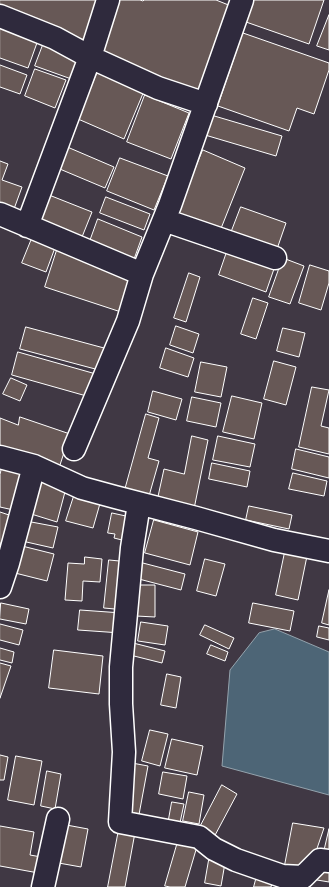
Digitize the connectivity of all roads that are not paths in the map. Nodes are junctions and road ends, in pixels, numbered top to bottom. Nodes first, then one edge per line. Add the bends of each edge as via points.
1 (108, 0) edge
2 (242, 0) edge
3 (0, 16) edge
4 (90, 57) junction
5 (206, 104) junction
6 (0, 214) edge
7 (164, 220) junction
8 (27, 226) junction
9 (275, 258) dead end
10 (142, 274) junction
11 (74, 449) dead end
12 (0, 457) edge
13 (34, 466) junction
14 (139, 504) junction
15 (329, 551) edge
16 (0, 587) edge
17 (58, 819) dead end
18 (329, 861) edge
19 (43, 887) edge

1 - 4 street
2 - 5 street
3 - 4 street via 55,38
4 - 5 street via 158,88
4 - 8 street
5 - 7 street
6 - 8 street
7 - 9 street
7 - 10 street
8 - 10 street
10 - 11 street via 128,321
12 - 13 street
13 - 14 street via 82,488
13 - 16 street
14 - 15 street via 274,540
14 - 18 street via 132,548 122,666 124,752 120,822 199,837 236,860 282,876 303,877 320,860
17 - 19 street

